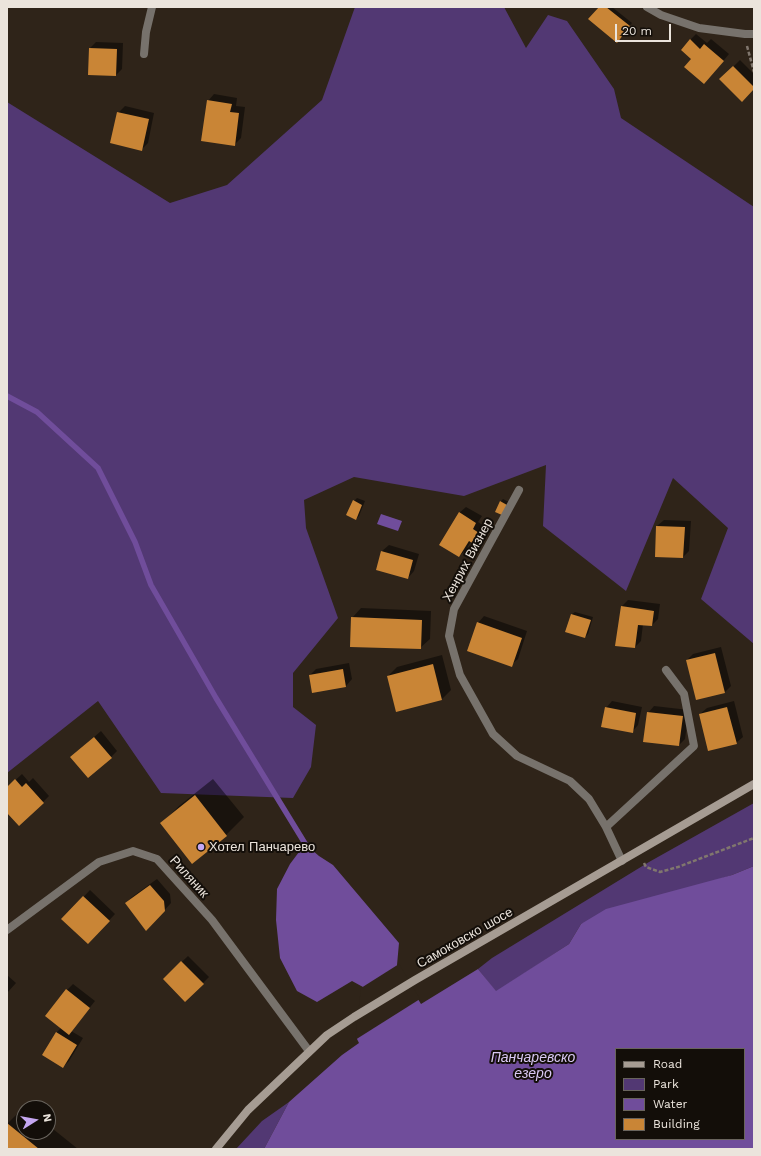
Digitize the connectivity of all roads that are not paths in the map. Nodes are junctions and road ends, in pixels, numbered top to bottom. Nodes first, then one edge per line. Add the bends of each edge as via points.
1 (152, 7) edge
2 (647, 7) edge
3 (754, 34) edge
4 (144, 54) dead end
5 (519, 490) dead end
6 (666, 670) dead end
7 (754, 784) edge
8 (606, 827) junction
9 (622, 861) junction
10 (7, 930) edge
11 (309, 1051) junction
12 (216, 1149) edge

1 - 4 street
2 - 3 street via 661,15 699,28
5 - 8 street, Хенрих Визнер via 454,609 449,636 460,675 493,734 517,756 570,781 589,799
6 - 8 street via 684,694 694,746
7 - 9 main road, Самоковско шосе
8 - 9 street, Хенрих Визнер
9 - 11 main road, Самоковско шосе via 354,1017
10 - 11 street, Риляник via 99,862 133,851 157,858 212,920
11 - 12 main road, Самоковско шосе via 248,1110

